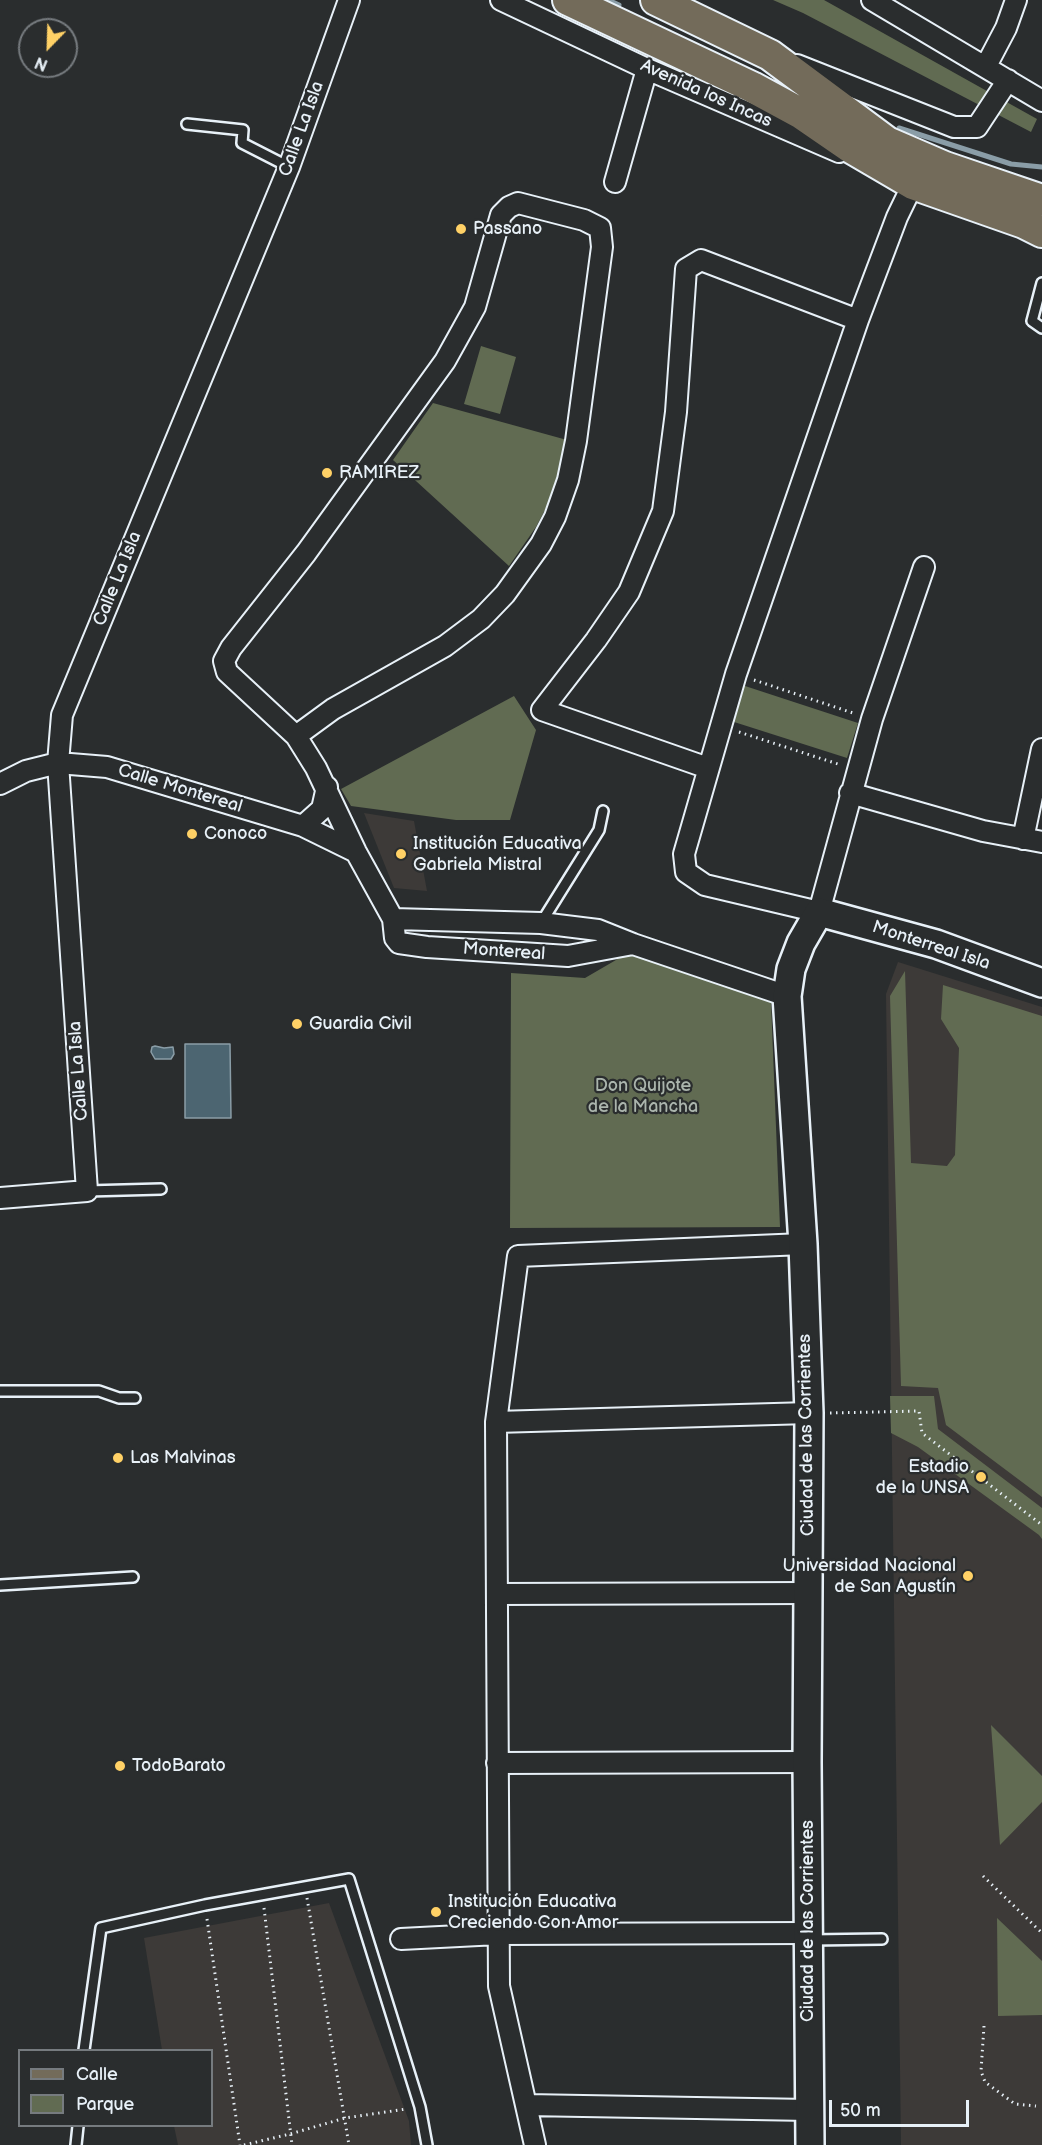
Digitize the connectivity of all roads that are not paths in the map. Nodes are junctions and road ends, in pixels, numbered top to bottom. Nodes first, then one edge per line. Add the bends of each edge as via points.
1 (349, 0) edge
2 (501, 0) edge
3 (568, 0) edge
4 (656, 0) edge
5 (687, 0) edge
6 (872, 0) edge
7 (1016, 0) edge
8 (770, 55) junction
9 (986, 66) junction
10 (647, 69) junction
11 (1008, 80) junction
12 (1042, 100) edge
13 (187, 124) dead end
14 (288, 167) junction
15 (615, 182) dead end
16 (913, 184) junction
17 (1042, 200) edge
18 (1042, 232) edge
19 (1042, 282) edge
20 (858, 320) junction
21 (1042, 328) edge
22 (924, 567) dead end
23 (296, 736) junction
24 (1042, 749) edge
25 (58, 763) junction
26 (708, 768) junction
27 (0, 784) edge
28 (327, 787) junction
29 (850, 793) junction
30 (603, 811) dead end
31 (303, 826) junction
32 (1033, 841) edge
33 (356, 852) junction
34 (819, 912) junction
35 (393, 919) junction
36 (542, 923) junction
37 (633, 944) junction
38 (1042, 983) edge
39 (787, 996) junction
40 (160, 1189) dead end
41 (87, 1191) junction
42 (0, 1198) edge
43 (803, 1244) junction
44 (0, 1391) edge
45 (135, 1398) dead end
46 (809, 1413) junction
47 (496, 1422) junction
48 (133, 1577) dead end
49 (0, 1585) edge
50 (808, 1593) junction
51 (496, 1594) junction
52 (807, 1762) junction
53 (497, 1763) junction
54 (498, 1934) junction
55 (808, 1936) junction
56 (401, 1939) dead end
57 (882, 1939) dead end
58 (84, 2049) edge
59 (527, 2105) junction
60 (809, 2110) junction
61 (78, 2127) edge
62 (76, 2145) edge
63 (427, 2145) edge
64 (535, 2145) edge
65 (810, 2145) edge

1 - 14 street, Calle La Isla
2 - 10 street, Avenida los Incas
3 - 16 main road, Avenida los Incas via 752,87
4 - 8 main road
5 - 8 street via 721,17
6 - 9 street
7 - 9 street
8 - 11 street via 954,127 977,127
8 - 17 main road via 887,141 945,167
9 - 11 street
10 - 15 street
10 - 16 street, Avenida los Incas
11 - 12 street
13 - 14 lane via 243,130 242,143
14 - 25 street, Calle La Isla via 62,715
16 - 18 main road, Avenida los Incas
16 - 20 street
19 - 21 lane via 1032,321
20 - 26 street via 736,674
20 - 26 street via 701,260 686,269 676,412 663,512 629,592 542,710
22 - 29 street
23 - 23 street, Montereal via 333,709 445,646 481,620 541,544 568,480 576,441 602,247 600,228 518,203 501,215 475,307 445,361 306,553 231,648 225,661 227,672
23 - 28 street, Montereal
24 - 32 street
25 - 27 street, Calle Montereal via 26,771
25 - 31 street, Calle Montereal via 106,767
25 - 41 street, Calle La Isla
26 - 34 street via 684,854 686,872 705,885
28 - 31 street via 322,809
28 - 33 street, Montereal
29 - 32 street via 983,831
29 - 34 street
30 - 36 lane via 599,830
31 - 33 street, Calle Montereal
33 - 35 street, Montereal
34 - 38 street, Monterreal Isla via 936,945
34 - 39 street, Ciudad de las Corrientes via 791,969
35 - 36 street, Montereal
35 - 37 street, Montereal via 399,943 427,947 568,956
36 - 37 street, Montereal via 598,930
37 - 39 street, Montereal
39 - 43 street, Ciudad de las Corrientes
40 - 41 lane
41 - 42 street
43 - 46 street, Ciudad de las Corrientes
43 - 47 street via 518,1256
44 - 45 lane via 99,1391 119,1398
46 - 47 street
46 - 50 street, Ciudad de las Corrientes
47 - 51 street
48 - 49 lane
50 - 51 street
50 - 52 street, Ciudad de las Corrientes
51 - 53 street
52 - 53 street
52 - 55 street, Ciudad de las Corrientes
53 - 54 street
54 - 55 street
54 - 56 street
54 - 59 street via 499,1986
55 - 57 lane
55 - 60 street, Ciudad de las Corrientes
58 - 63 lane via 101,1928 349,1879 420,2107
59 - 60 street
59 - 64 street
60 - 65 street, Ciudad de las Corrientes
61 - 62 lane

